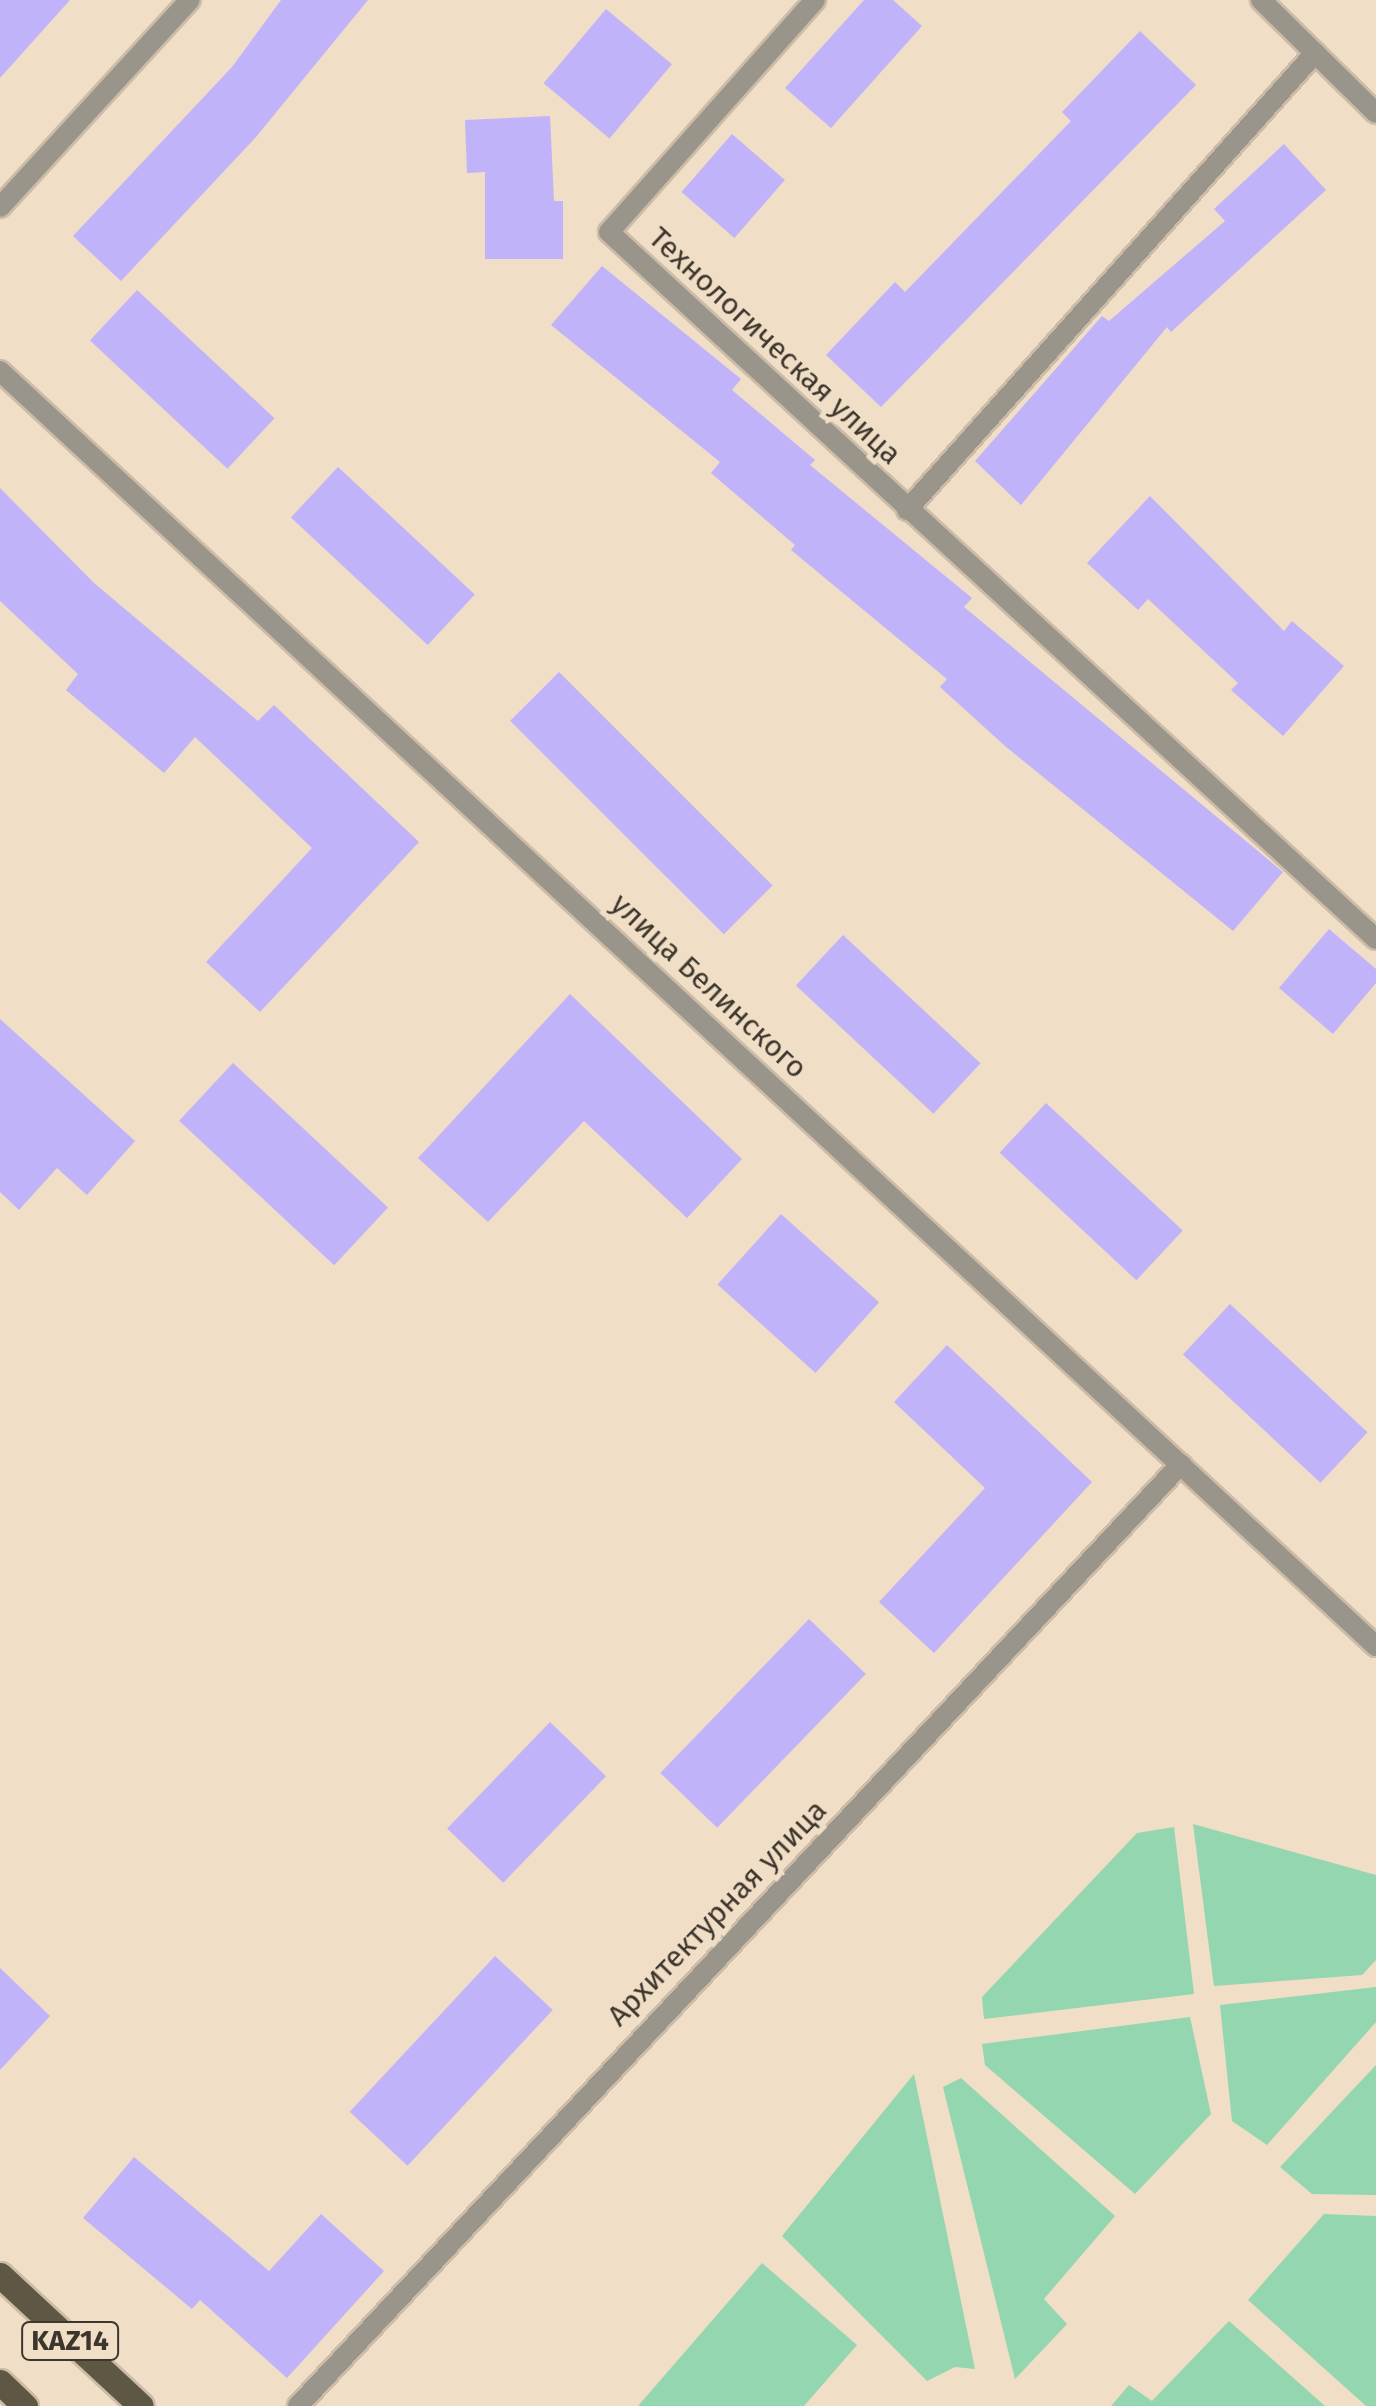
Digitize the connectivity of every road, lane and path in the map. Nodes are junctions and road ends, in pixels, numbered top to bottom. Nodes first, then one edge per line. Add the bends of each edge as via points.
1 (190, 0) edge
2 (815, 0) edge
3 (1260, 0) edge
4 (1315, 53) junction
5 (1376, 113) edge
6 (0, 206) edge
7 (0, 371) edge
8 (907, 510) junction
9 (1376, 939) edge
10 (1181, 1464) junction
11 (1376, 1646) edge
12 (0, 2275) edge
13 (0, 2382) edge
14 (25, 2406) edge
15 (141, 2406) edge
16 (298, 2406) edge

1 - 6 street
2 - 8 street, Технологическая улица via 609,232
3 - 4 street
4 - 5 street
4 - 8 street, Технологическая улица
7 - 10 street, улица Белинского
8 - 9 street, Технологическая улица
10 - 11 street, улица Белинского
10 - 16 street, Архитектурная улица
12 - 15 main road, KAZ14
13 - 14 main road, KAZ14

